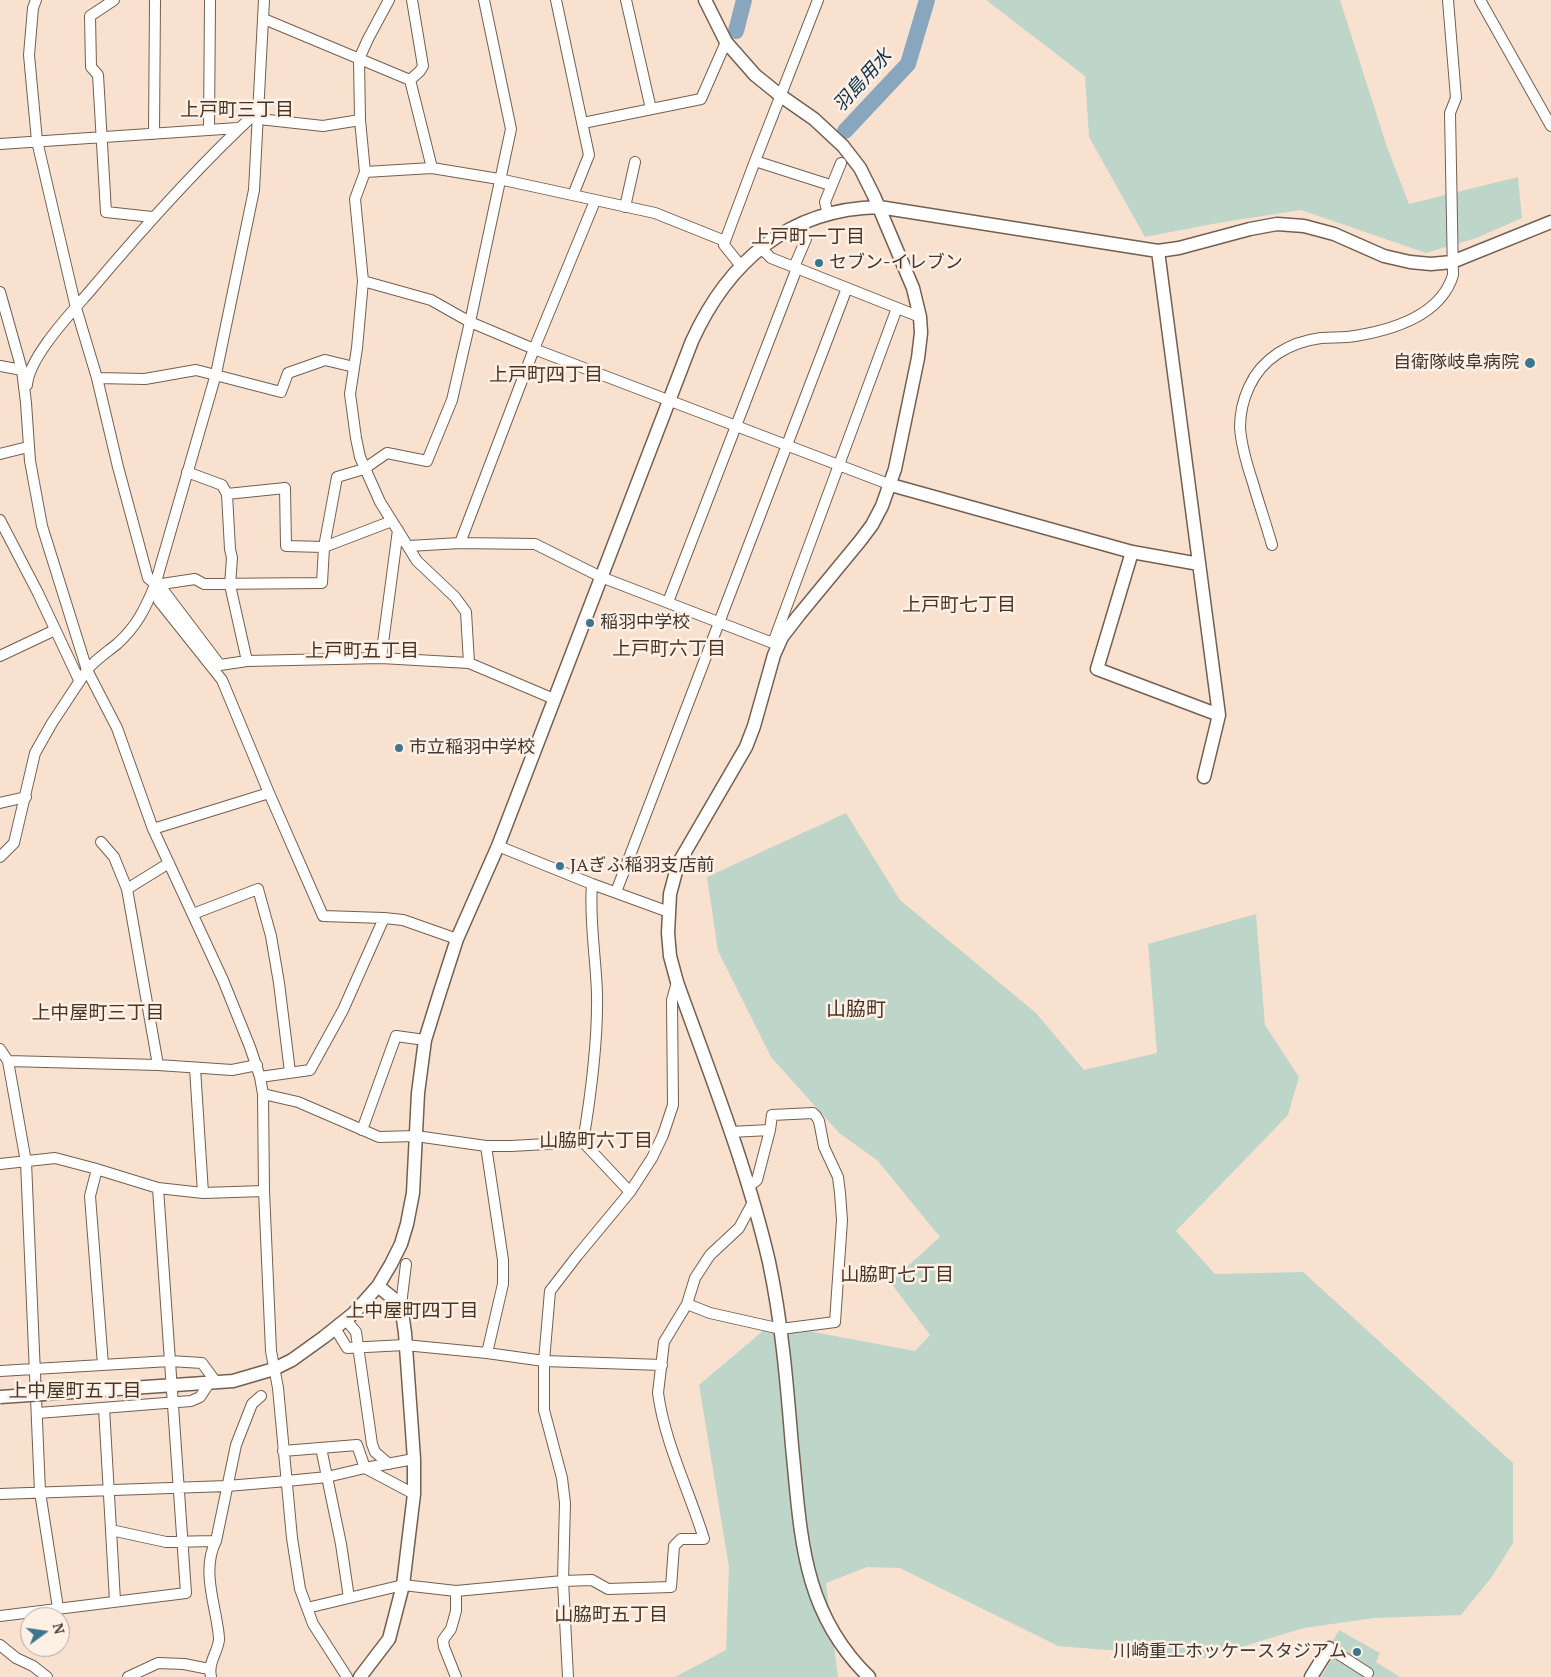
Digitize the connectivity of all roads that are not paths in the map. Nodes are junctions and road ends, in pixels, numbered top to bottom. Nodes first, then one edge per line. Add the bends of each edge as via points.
1 (36, 0) edge
2 (114, 0) edge
3 (155, 0) edge
4 (210, 0) edge
5 (264, 0) edge
6 (389, 0) edge
7 (412, 0) edge
8 (484, 0) edge
9 (556, 0) edge
10 (626, 0) edge
11 (705, 0) edge
12 (818, 0) edge
13 (1448, 0) edge
14 (1480, 0) edge
15 (264, 19) junction
16 (726, 42) junction
17 (359, 59) junction
18 (410, 80) junction
19 (781, 96) junction
20 (651, 109) junction
21 (259, 114) junction
22 (360, 120) junction
23 (583, 123) junction
24 (1550, 123) edge
25 (238, 128) junction
26 (209, 130) junction
27 (154, 134) junction
28 (102, 136) junction
29 (36, 142) junction
30 (0, 144) edge
31 (755, 161) junction
32 (634, 162) dead end
33 (841, 163) dead end
34 (432, 168) junction
35 (365, 172) junction
36 (499, 179) junction
37 (830, 186) junction
38 (573, 195) junction
39 (595, 200) junction
40 (625, 207) junction
41 (879, 207) junction
42 (828, 215) junction
43 (152, 217) junction
44 (1551, 222) edge
45 (799, 225) junction
46 (725, 241) junction
47 (761, 248) junction
48 (1158, 251) junction
49 (1452, 262) junction
50 (740, 266) junction
51 (796, 268) junction
52 (363, 281) junction
53 (847, 288) junction
54 (0, 292) edge
55 (76, 308) junction
56 (897, 308) junction
57 (920, 317) junction
58 (4, 320) edge
59 (470, 322) junction
60 (534, 349) junction
61 (0, 366) edge
62 (354, 367) junction
63 (22, 370) junction
64 (216, 374) junction
65 (98, 378) junction
66 (669, 401) junction
67 (26, 403) junction
68 (736, 426) junction
69 (787, 446) junction
70 (28, 447) junction
71 (0, 454) edge
72 (838, 466) junction
73 (364, 469) junction
74 (187, 472) junction
75 (890, 485) junction
76 (227, 494) junction
77 (0, 520) edge
78 (395, 526) junction
79 (460, 543) junction
80 (1272, 545) dead end
81 (409, 546) junction
82 (324, 547) junction
83 (1132, 552) junction
84 (1199, 564) junction
85 (601, 577) junction
86 (155, 585) junction
87 (230, 585) junction
88 (668, 602) junction
89 (719, 622) junction
90 (55, 630) junction
91 (775, 644) junction
92 (0, 656) edge
93 (381, 658) junction
94 (247, 661) junction
95 (468, 663) junction
96 (87, 670) junction
97 (79, 680) junction
98 (554, 699) junction
99 (1219, 715) junction
100 (1204, 777) dead end
101 (269, 793) junction
102 (26, 797) junction
103 (0, 803) edge
104 (153, 829) junction
105 (102, 842) dead end
106 (498, 846) junction
107 (0, 857) edge
108 (169, 863) junction
109 (592, 884) junction
110 (127, 889) junction
111 (616, 892) junction
112 (669, 912) junction
113 (193, 914) junction
114 (384, 918) junction
115 (458, 939) junction
116 (677, 982) junction
117 (425, 1040) junction
118 (0, 1049) edge
119 (8, 1061) junction
120 (158, 1065) junction
121 (257, 1065) junction
122 (195, 1068) junction
123 (290, 1072) junction
124 (260, 1077) junction
125 (263, 1094) junction
126 (362, 1130) junction
127 (770, 1130) junction
128 (730, 1132) junction
129 (416, 1136) junction
130 (583, 1142) junction
131 (486, 1146) junction
132 (26, 1162) junction
133 (0, 1164) edge
134 (97, 1169) junction
135 (748, 1187) junction
136 (158, 1188) junction
137 (264, 1191) junction
138 (204, 1192) junction
139 (630, 1192) junction
140 (753, 1202) junction
141 (406, 1264) dead end
142 (378, 1286) junction
143 (401, 1304) junction
144 (687, 1304) junction
145 (346, 1320) junction
146 (335, 1328) junction
147 (782, 1329) junction
148 (405, 1345) junction
149 (358, 1347) junction
150 (487, 1353) junction
151 (170, 1361) junction
152 (544, 1361) junction
153 (662, 1364) junction
154 (103, 1365) junction
155 (34, 1368) junction
156 (274, 1369) junction
157 (0, 1371) edge
158 (213, 1382) junction
159 (172, 1385) junction
160 (261, 1396) dead end
161 (0, 1397) edge
162 (173, 1403) junction
163 (104, 1408) junction
164 (38, 1414) junction
165 (321, 1448) junction
166 (284, 1451) junction
167 (414, 1459) junction
168 (389, 1464) junction
169 (365, 1468) junction
170 (327, 1477) junction
171 (287, 1481) junction
172 (227, 1486) junction
173 (178, 1487) junction
174 (109, 1489) junction
175 (40, 1492) junction
176 (0, 1494) edge
177 (414, 1494) junction
178 (111, 1530) junction
179 (216, 1541) junction
180 (182, 1543) junction
181 (563, 1581) junction
182 (403, 1585) junction
183 (456, 1591) junction
184 (349, 1598) junction
185 (115, 1601) junction
186 (58, 1607) edge
187 (66, 1607) edge
188 (307, 1608) junction
189 (20, 1613) edge
190 (0, 1616) edge
191 (0, 1645) edge
192 (1329, 1648) joint
193 (210, 1673) edge
194 (1368, 1673) dead end
195 (47, 1677) edge
196 (128, 1677) edge
197 (347, 1677) edge
198 (360, 1677) edge
199 (456, 1677) edge
200 (568, 1677) edge
201 (869, 1677) edge
202 (1311, 1677) edge

1 - 29 street via 29,55
2 - 28 street via 90,16 91,67 98,75
3 - 27 street
4 - 26 street
5 - 15 street
6 - 17 street
7 - 18 street via 423,66
8 - 36 street via 510,129
9 - 23 street
10 - 20 street
11 - 16 street
12 - 19 street
13 - 49 street via 1456,98 1450,113
14 - 24 street
15 - 17 street
15 - 21 street
16 - 19 street via 755,75
16 - 20 street via 701,99
17 - 18 street
17 - 22 street
18 - 34 street
19 - 31 street
19 - 41 street via 814,119 843,146 860,168
20 - 23 street
21 - 22 street via 323,126
21 - 25 street
21 - 64 street via 254,190
22 - 35 street
23 - 38 street via 589,155
25 - 26 street
25 - 43 street
26 - 27 street
27 - 28 street
28 - 29 street
28 - 43 street via 106,212
29 - 30 street
29 - 55 street
31 - 37 street
31 - 46 street
32 - 40 street
33 - 37 street
34 - 35 street
34 - 36 street
35 - 52 street via 354,199
36 - 38 street
36 - 59 street
37 - 42 street via 825,202
38 - 39 street
39 - 40 street
39 - 60 street
40 - 46 street via 655,212
41 - 42 street
41 - 48 street
41 - 57 street via 911,283
42 - 45 street
43 - 55 street
44 - 49 street
45 - 47 street
45 - 51 street via 806,239
46 - 50 street via 724,245
47 - 50 street
47 - 51 street via 771,258
48 - 49 street via 1277,224 1304,226 1334,234 1384,256 1410,262
48 - 84 street
49 - 80 street via 1450,286 1438,301 1416,317 1385,330 1353,337 1320,338 1290,346 1264,364 1253,379 1244,399 1240,430 1246,463
50 - 66 street via 707,310
51 - 53 street
51 - 68 street
52 - 59 street via 431,300
52 - 62 street
53 - 56 street
53 - 69 street
54 - 58 street
55 - 65 street
55 - 67 street via 40,353 28,375
56 - 57 street
56 - 72 street
57 - 75 street via 918,358
58 - 63 street
59 - 60 street
59 - 73 street via 452,400 427,461 387,453
60 - 66 street
60 - 79 street
61 - 63 street
62 - 64 street via 325,360 288,372 281,392
62 - 73 street via 350,394
63 - 67 street
64 - 65 street via 196,370 145,379
64 - 74 street
65 - 86 street via 148,578
66 - 68 street
66 - 85 street
67 - 70 street
68 - 69 street
68 - 88 street
69 - 72 street
69 - 89 street
70 - 71 street
70 - 96 street via 42,526
72 - 75 street
72 - 91 street
73 - 78 street
73 - 82 street via 337,477
74 - 76 street via 222,485
74 - 86 street
75 - 83 street
75 - 91 street via 872,525
76 - 82 street via 285,488 286,546
76 - 87 street via 232,558
77 - 90 street
78 - 81 street
78 - 82 street
78 - 93 street
79 - 81 street
79 - 85 street via 535,544
81 - 95 street via 417,561 466,612
82 - 87 street via 322,583
83 - 84 street
83 - 99 street via 1096,669
84 - 99 street
85 - 88 street
85 - 98 street
86 - 87 street via 195,579 204,584
86 - 94 street via 164,591 220,665
86 - 96 street via 145,610 132,628
86 - 101 street via 159,601 222,680
87 - 94 street
88 - 89 street
89 - 91 street
89 - 111 street
90 - 92 street
90 - 97 street
91 - 112 street via 746,747 678,864
93 - 94 street
93 - 95 street
95 - 98 street
96 - 97 street
96 - 104 street via 117,728
97 - 102 street via 34,753
98 - 106 street
99 - 100 street
101 - 104 street
101 - 114 street via 323,916
102 - 103 street
102 - 107 street via 14,843
104 - 108 street
105 - 110 street via 114,857
106 - 109 street
106 - 115 street
108 - 110 street
108 - 113 street
109 - 111 street
109 - 130 street via 590,910 597,997 593,1071
110 - 120 street
111 - 112 street
112 - 116 street via 670,956
113 - 121 street via 224,980
113 - 123 street via 258,889 271,936
114 - 115 street via 403,920
114 - 123 street via 343,1010 310,1070
115 - 117 street
116 - 128 street
116 - 139 street via 672,1000 673,1105 652,1158
117 - 126 street via 396,1036
117 - 129 street
118 - 119 street
119 - 120 street
119 - 132 street
120 - 122 street
121 - 122 street via 232,1070
121 - 124 street
122 - 138 street
123 - 124 street
124 - 125 street
125 - 126 street via 298,1102
125 - 137 street
126 - 129 street via 379,1137
127 - 128 street
127 - 135 street via 757,1180
127 - 147 street via 772,1115 812,1113 816,1116 824,1147 838,1177 842,1220 835,1322
128 - 135 street
129 - 131 street
129 - 142 street via 408,1224 392,1264
130 - 131 street
130 - 139 street
131 - 150 street via 503,1260 503,1284
132 - 133 street
132 - 134 street via 56,1158
132 - 155 street
134 - 136 street
134 - 154 street via 90,1196
135 - 140 street
136 - 138 street
136 - 151 street
137 - 138 street
137 - 156 street
139 - 152 street via 550,1291
140 - 144 street via 739,1228 710,1255 695,1278
140 - 147 street
141 - 143 street
142 - 143 street
142 - 145 street
143 - 148 street
144 - 147 street
144 - 153 street via 664,1342
145 - 146 street
145 - 149 street via 356,1332
146 - 149 street via 347,1348
146 - 156 street via 292,1360
147 - 201 street via 805,1561 813,1590 832,1632 852,1661
148 - 149 street
148 - 150 street
148 - 167 street
149 - 168 street via 372,1444 375,1452
150 - 152 street
151 - 154 street
151 - 158 street via 202,1363
151 - 159 street
152 - 153 street
152 - 181 street via 544,1410 566,1503
153 - 181 street via 659,1402 704,1539 681,1539 674,1546 671,1586 608,1589 592,1580
154 - 155 street
155 - 157 street
155 - 164 street
156 - 158 street via 233,1381
156 - 166 street
158 - 159 street
158 - 162 street via 200,1397
159 - 161 street, bridge
159 - 162 street
160 - 172 street via 252,1404 244,1423
162 - 163 street
162 - 173 street
163 - 164 street
163 - 174 street
164 - 175 street
165 - 166 street
165 - 169 street via 356,1445
165 - 170 street
166 - 171 street
167 - 168 street
167 - 177 street
168 - 169 street
169 - 170 street
169 - 177 street
170 - 171 street
170 - 184 street
171 - 172 street
171 - 188 street via 300,1589
172 - 173 street
172 - 179 street
173 - 174 street
173 - 180 street
174 - 175 street
174 - 178 street
175 - 176 street
175 - 186 street
177 - 182 street
178 - 180 street
178 - 185 street
179 - 180 street
179 - 193 street via 211,1550 209,1569 219,1641
180 - 185 street via 186,1592
181 - 183 street
181 - 200 street
182 - 183 street
182 - 184 street
182 - 198 street via 389,1639
183 - 199 street via 456,1611 451,1629 443,1640
184 - 188 street
185 - 187 street
188 - 197 street via 313,1624
189 - 190 street
191 - 195 street
192 - 194 street
192 - 202 street
193 - 196 street via 184,1664 158,1663

